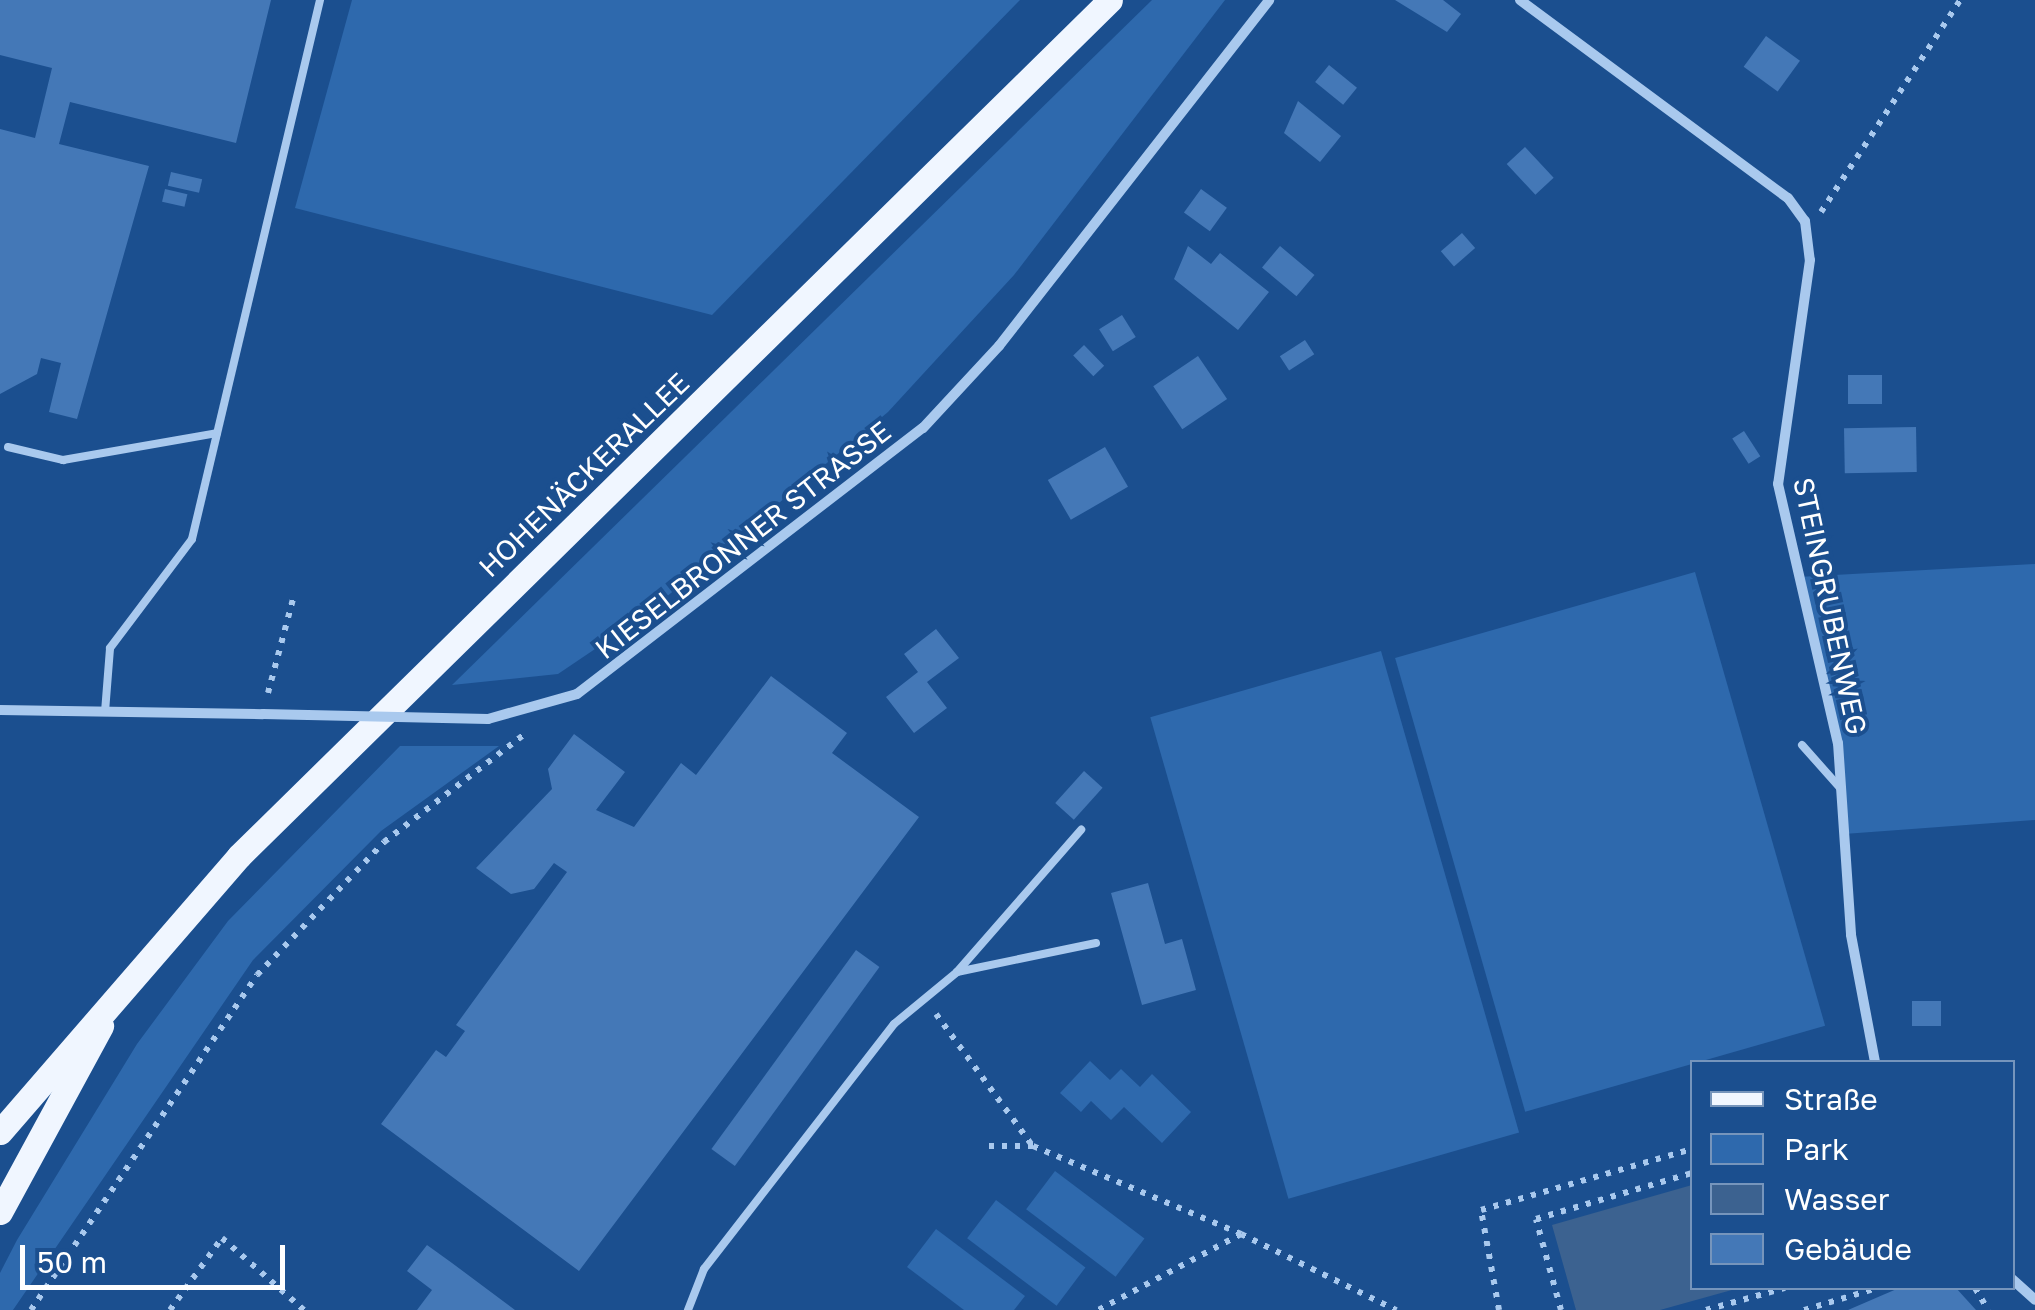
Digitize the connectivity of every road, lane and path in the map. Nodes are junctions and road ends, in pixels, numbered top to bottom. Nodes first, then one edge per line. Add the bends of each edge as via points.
1 (320, 0) edge
2 (1110, 0) edge
3 (1269, 0) edge
4 (1520, 0) edge
5 (1960, 0) edge
6 (1808, 232) junction
7 (216, 433) junction
8 (8, 446) dead end
9 (294, 595) dead end
10 (0, 710) edge
11 (105, 712) junction
12 (262, 714) junction
13 (533, 728) dead end
14 (1802, 745) dead end
15 (1840, 789) junction
16 (1081, 830) dead end
17 (1096, 943) dead end
18 (956, 972) junction
19 (925, 999) junction
20 (113, 1004) junction
21 (1875, 1060) edge
22 (0, 1132) edge
23 (988, 1146) dead end
24 (1033, 1146) junction
25 (1690, 1150) edge
26 (1690, 1174) edge
27 (0, 1212) edge
28 (1241, 1234) junction
29 (2015, 1282) edge
30 (1779, 1290) edge
31 (1870, 1290) edge
32 (2035, 1300) edge
33 (1731, 1307) edge
34 (31, 1310) edge
35 (170, 1310) edge
36 (304, 1310) edge
37 (688, 1310) edge
38 (1098, 1310) edge
39 (1396, 1310) edge
40 (1499, 1310) edge
41 (1561, 1310) edge
42 (1706, 1310) edge
43 (1804, 1310) edge

1 - 7 lane
2 - 20 main road, HOHENÄCKERALLEE via 239,856
3 - 12 street, KIESELBRONNER STRASSE, bridge via 999,346 923,428 578,694 488,718
4 - 6 street via 1788,198
5 - 6 path
6 - 15 street, STEINGRUBENWEG via 1777,468
7 - 8 lane via 62,460
7 - 11 lane via 192,540 110,648
9 - 12 path
10 - 11 street, KIESELBRONNER STRASSE
11 - 12 street, KIESELBRONNER STRASSE
13 - 34 path via 384,842 258,974
14 - 15 lane
15 - 21 street, STEINGRUBENWEG via 1853,954
16 - 18 lane
17 - 18 lane
18 - 19 lane
19 - 24 path
19 - 37 lane via 894,1024 704,1269
20 - 22 main road, HOHENÄCKERALLEE via 39,1077
20 - 27 main road, HOHENÄCKERALLEE
23 - 24 path
24 - 28 path
25 - 40 path via 1481,1210
26 - 41 path via 1536,1219
28 - 38 path
28 - 39 path
29 - 32 street
30 - 33 path
31 - 43 path
33 - 42 path
35 - 36 path via 222,1238

